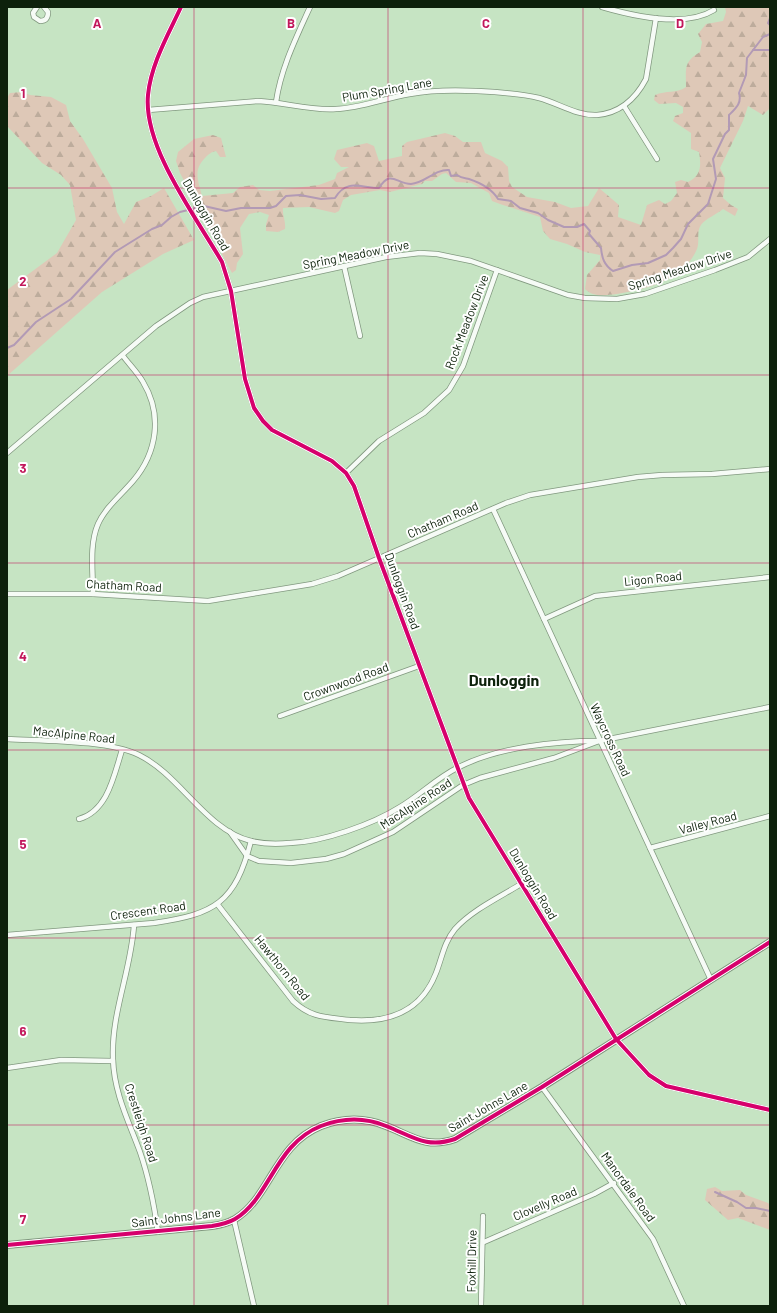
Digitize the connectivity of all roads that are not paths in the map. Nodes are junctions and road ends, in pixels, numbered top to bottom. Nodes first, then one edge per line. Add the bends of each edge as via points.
1 (37, 7) edge
2 (44, 7) edge
3 (181, 7) edge
4 (310, 7) edge
5 (602, 7) edge
6 (714, 10) dead end
7 (656, 18) junction
8 (276, 102) junction
9 (624, 106) junction
10 (148, 110) junction
11 (657, 159) dead end
12 (770, 239) edge
13 (344, 266) junction
14 (497, 270) junction
15 (231, 291) junction
16 (360, 336) dead end
17 (123, 356) junction
18 (7, 453) edge
19 (770, 469) edge
20 (346, 473) junction
21 (493, 509) junction
22 (379, 558) junction
23 (770, 577) edge
24 (7, 594) edge
25 (93, 594) junction
26 (544, 619) junction
27 (419, 666) junction
28 (770, 707) edge
29 (280, 716) dead end
30 (7, 739) edge
31 (599, 741) junction
32 (122, 750) junction
33 (457, 768) junction
34 (463, 785) junction
35 (770, 816) edge
36 (79, 819) dead end
37 (230, 832) junction
38 (251, 841) junction
39 (650, 848) junction
40 (247, 856) junction
41 (521, 884) junction
42 (218, 905) junction
43 (134, 925) junction
44 (7, 935) edge
45 (770, 942) edge
46 (710, 980) junction
47 (616, 1039) junction
48 (113, 1061) junction
49 (7, 1068) edge
50 (542, 1087) junction
51 (770, 1110) edge
52 (614, 1184) junction
53 (483, 1216) dead end
54 (234, 1220) junction
55 (158, 1232) junction
56 (484, 1242) junction
57 (7, 1245) edge
58 (254, 1306) edge
59 (481, 1306) edge
60 (684, 1306) edge

1 - 2 street via 33,13 34,18 40,22 48,17
3 - 10 street, Dunloggin Road via 153,70
4 - 8 street via 282,70
5 - 7 street
6 - 7 street via 697,18
7 - 9 street, Plum Spring Lane via 646,79
8 - 9 street, Plum Spring Lane via 315,109 337,109 409,94 453,90 539,98 587,114 608,113
8 - 10 street, Plum Spring Lane via 258,101
9 - 11 street
10 - 15 street, Dunloggin Road via 158,148 196,220 222,262
12 - 14 street, Spring Meadow Drive via 748,257 721,268 645,294 617,299 568,295
13 - 14 street, Spring Meadow Drive via 420,253 465,260
13 - 15 street, Spring Meadow Drive
13 - 16 street
14 - 20 street, Rock Meadow Drive via 463,366 449,390 429,409 378,441
15 - 17 street, Spring Meadow Drive via 190,303 159,324
15 - 20 street, Dunloggin Road via 245,379 254,408 272,430 332,461
17 - 18 street, Spring Meadow Drive
17 - 25 street via 143,381 149,394 156,432 149,457 142,469 105,513 95,531
19 - 21 street, Chatham Road via 638,477 530,495
20 - 22 street, Dunloggin Road via 358,493
21 - 22 street, Chatham Road
21 - 26 street, Waycross Road
22 - 25 street, Chatham Road via 326,580 220,600
22 - 27 street, Dunloggin Road
23 - 26 street, Ligon Road via 595,596
24 - 25 street, Chatham Road
26 - 31 street, Waycross Road
27 - 29 street, Crownwood Road
27 - 33 street, Dunloggin Road
28 - 31 street, MacAlpine Road
30 - 32 street, MacAlpine Road via 86,744
31 - 33 street, MacAlpine Road via 524,747 481,758
31 - 34 street, MacAlpine Road via 554,758 508,769
31 - 39 street, Waycross Road
32 - 36 street via 105,798 92,814
32 - 37 street, MacAlpine Road via 137,754 151,762
33 - 34 street, Dunloggin Road
33 - 38 street, MacAlpine Road via 390,813 338,833 304,842
34 - 40 street, MacAlpine Road via 397,830 344,854 292,863 259,861
34 - 41 street, Dunloggin Road
35 - 39 street, Valley Road
37 - 38 street, MacAlpine Road
37 - 40 street, MacAlpine Road
38 - 40 street, Crescent Road
39 - 46 street, Waycross Road
40 - 42 street, Crescent Road via 236,882
41 - 42 street, Hawthorn Road via 457,927 444,948 432,982 416,1003 391,1017 373,1021 323,1017 302,1009
41 - 47 street, Dunloggin Road
42 - 43 street, Crescent Road via 191,916
43 - 44 street, Crescent Road
43 - 48 street, Crestleigh Road via 116,1018
45 - 46 street, Saint Johns Lane
46 - 47 street, Saint Johns Lane
47 - 50 street, Saint Johns Lane
47 - 51 street, Dunloggin Road via 649,1075 666,1086
48 - 49 street via 61,1060
48 - 55 street, Crestleigh Road via 121,1103 151,1188
50 - 52 street, Manordale Road
50 - 54 street, Saint Johns Lane via 474,1130 446,1142 419,1141 386,1126 360,1119 334,1121 319,1127 308,1132 288,1150 251,1204
52 - 56 street, Clovelly Road
52 - 60 street, Manordale Road via 654,1239
53 - 56 street, Foxhill Drive
54 - 55 street, Saint Johns Lane via 212,1226
54 - 58 street
55 - 57 street, Saint Johns Lane
56 - 59 street, Foxhill Drive

